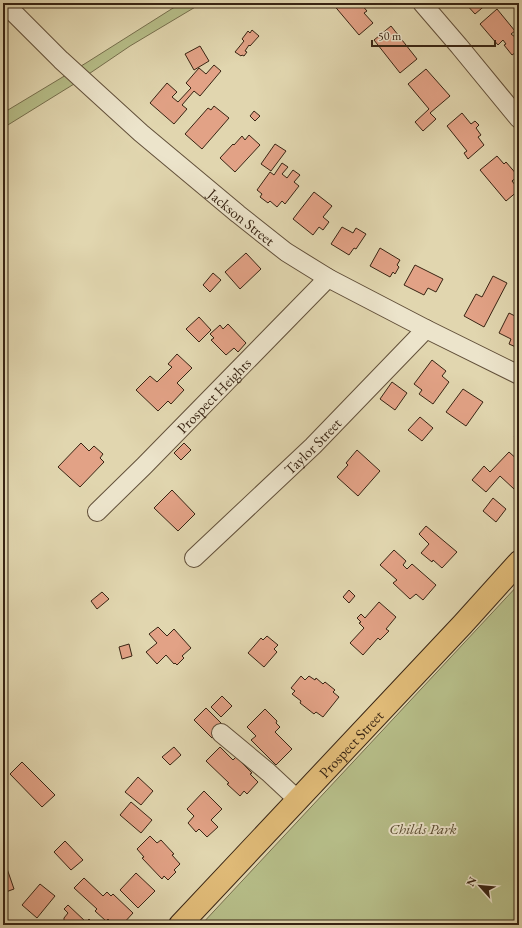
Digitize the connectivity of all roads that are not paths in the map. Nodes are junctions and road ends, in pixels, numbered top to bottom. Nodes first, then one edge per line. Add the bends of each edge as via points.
1 (4, 3) edge
2 (422, 3) edge
3 (519, 119) edge
4 (328, 278) junction
5 (426, 328) junction
6 (519, 375) edge
7 (97, 512) dead end
8 (194, 558) dead end
9 (519, 562) edge
10 (221, 733) dead end
11 (297, 799) junction
12 (180, 925) edge

1 - 4 street, Jackson Street via 61,60 141,133 286,252
2 - 3 street
4 - 5 street, Jackson Street
4 - 7 street, Prospect Heights
5 - 6 street, Jackson Street
5 - 8 street, Taylor Street via 312,446
9 - 11 main road, Prospect Street
10 - 11 street
11 - 12 main road, Prospect Street

